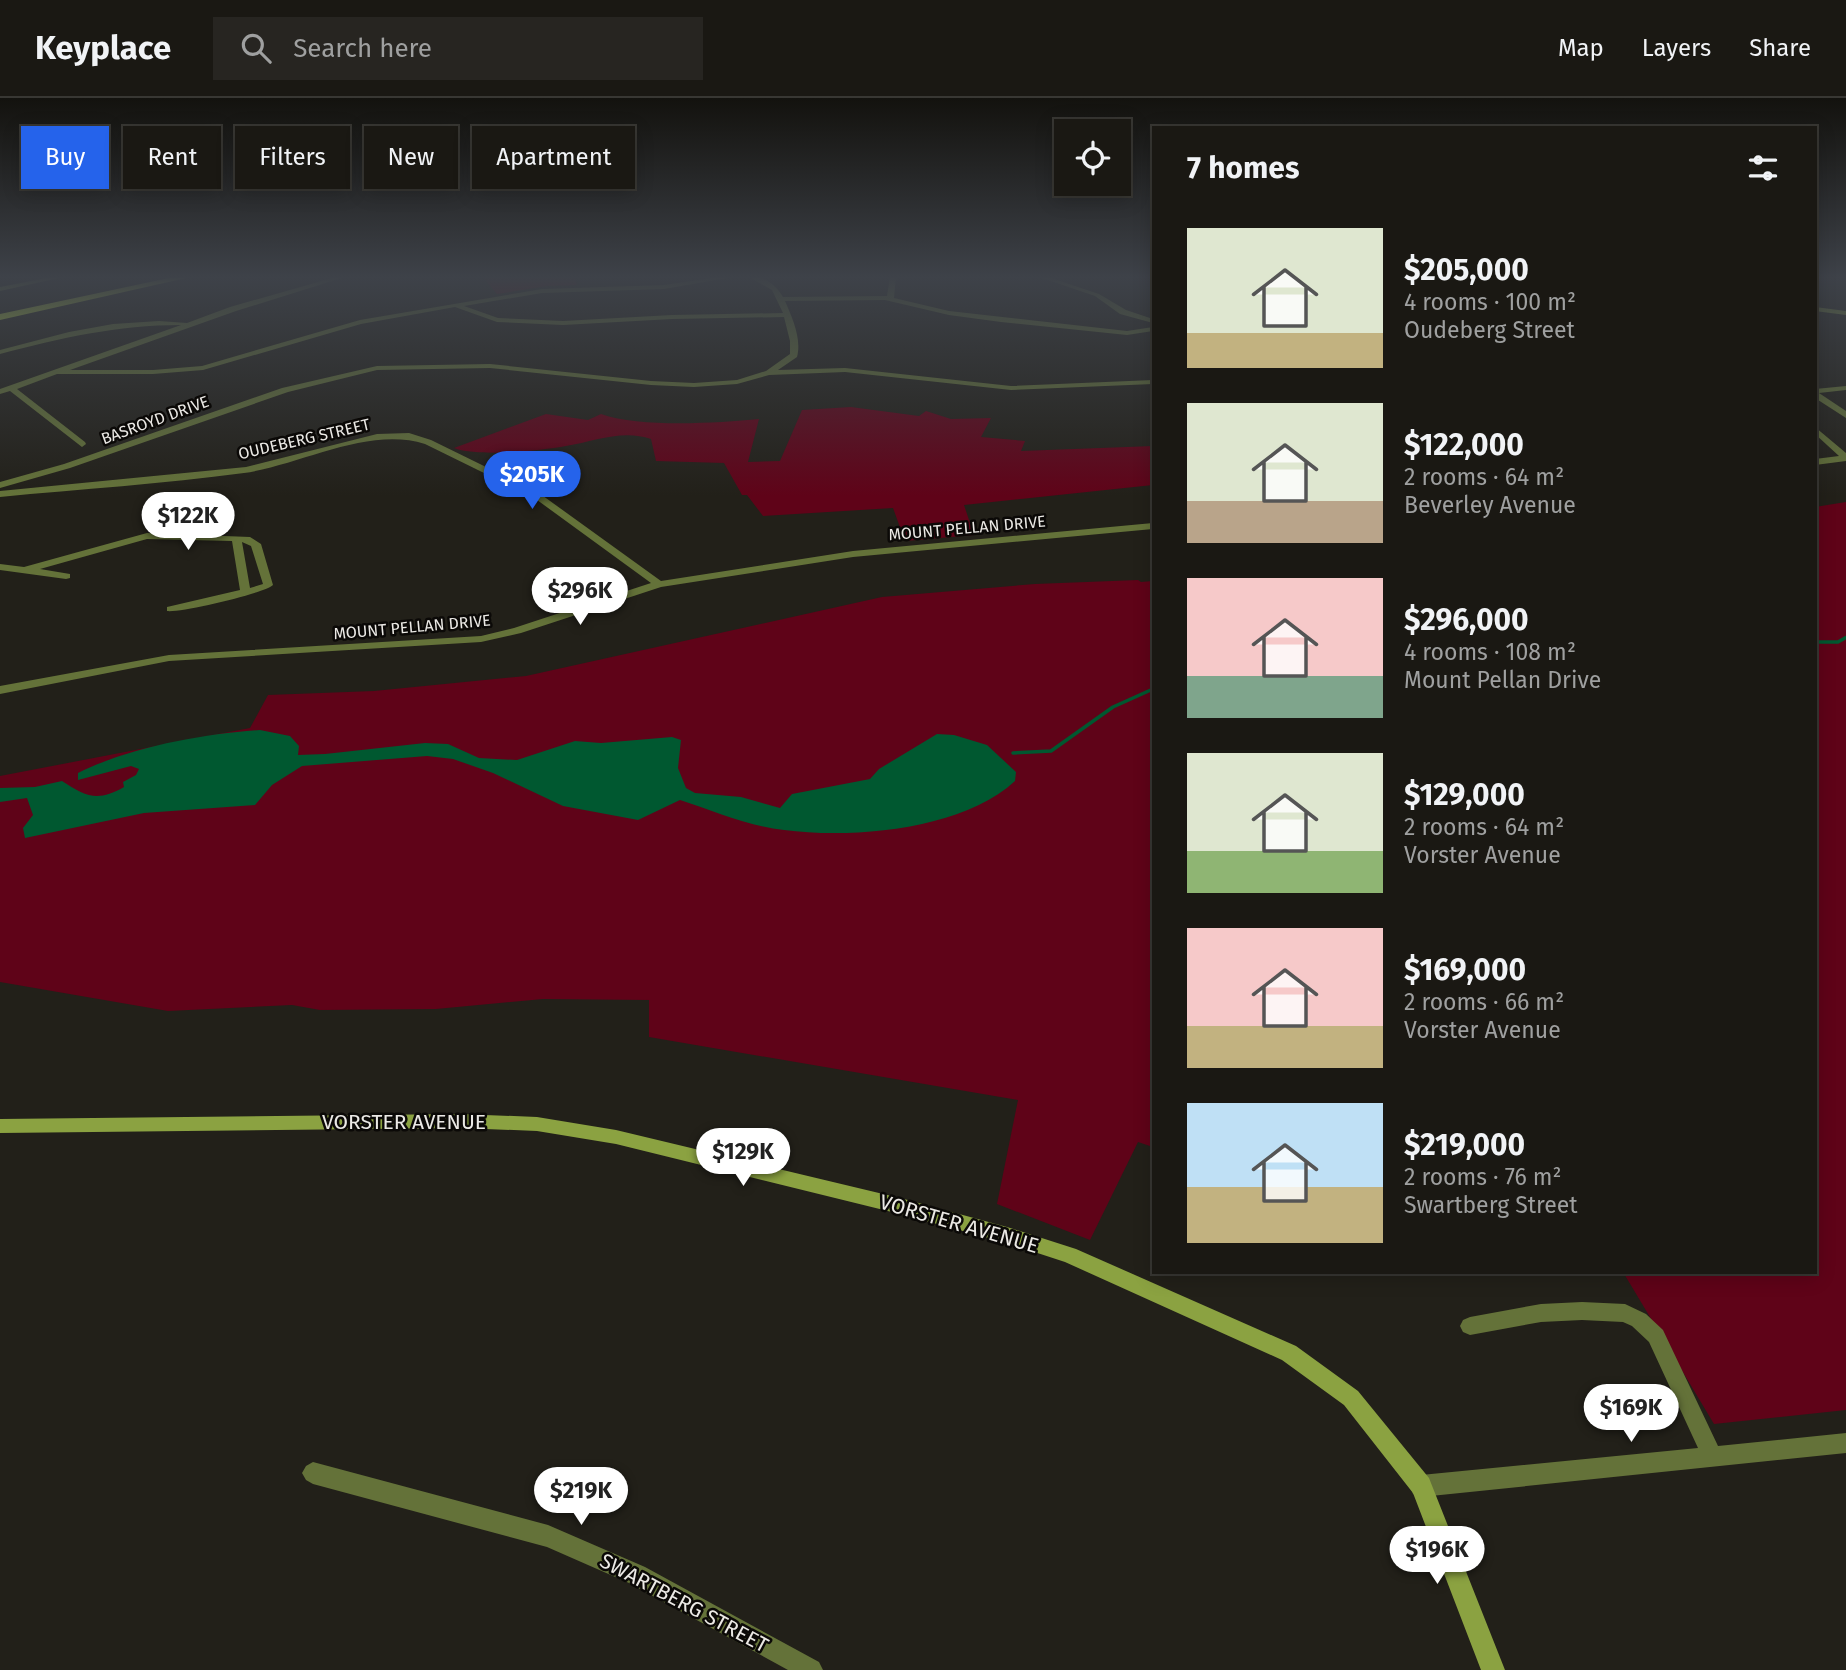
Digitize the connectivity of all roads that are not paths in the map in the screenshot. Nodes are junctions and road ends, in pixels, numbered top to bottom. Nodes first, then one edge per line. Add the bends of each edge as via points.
1 (117, 349) edge
2 (269, 349) edge
3 (794, 349) edge
4 (54, 372) junction
5 (769, 373) junction
6 (1152, 382) edge
7 (11, 388) junction
8 (1846, 388) edge
9 (0, 392) edge
10 (1817, 392) edge
11 (1817, 393) edge
12 (1845, 413) edge
13 (1817, 432) edge
14 (82, 444) dead end
15 (1846, 458) edge
16 (1817, 462) edge
17 (0, 485) edge
18 (0, 494) edge
19 (1152, 526) edge
20 (236, 538) junction
21 (0, 567) edge
22 (26, 570) junction
23 (66, 576) dead end
24 (659, 584) junction
25 (246, 593) junction
26 (171, 609) dead end
27 (0, 690) edge
28 (0, 1126) edge
29 (1470, 1326) dead end
30 (1846, 1443) edge
31 (1713, 1457) junction
32 (313, 1473) dead end
33 (1420, 1486) junction
34 (811, 1670) edge
35 (1493, 1670) edge

1 - 4 street
2 - 4 street via 207,368
3 - 5 street
4 - 7 street
5 - 6 street, BASROYD DRIVE via 859,371 1011,388
5 - 17 street, BASROYD DRIVE via 737,382 694,385 490,366 359,370 260,398
7 - 9 street
7 - 14 street
8 - 10 street
11 - 12 street
13 - 15 street
15 - 16 street
18 - 24 street, OUDEBERG STREET via 246,470 372,438 403,436 428,442 536,495
19 - 24 street, MOUNT PELLAN DRIVE via 853,554
20 - 22 street via 147,536
20 - 25 street
20 - 25 street via 256,544 268,585
21 - 22 street
22 - 23 street
24 - 27 street, MOUNT PELLAN DRIVE via 481,639 169,659
25 - 26 street
28 - 33 main road, VORSTER AVENUE via 517,1122 616,1137 891,1204 1069,1255 1289,1353 1351,1398
29 - 31 street via 1582,1311 1625,1313 1639,1320 1656,1336
30 - 31 street
31 - 33 street
32 - 34 street, SWARTBERG STREET via 548,1536 637,1575
33 - 35 main road, VORSTER AVENUE

